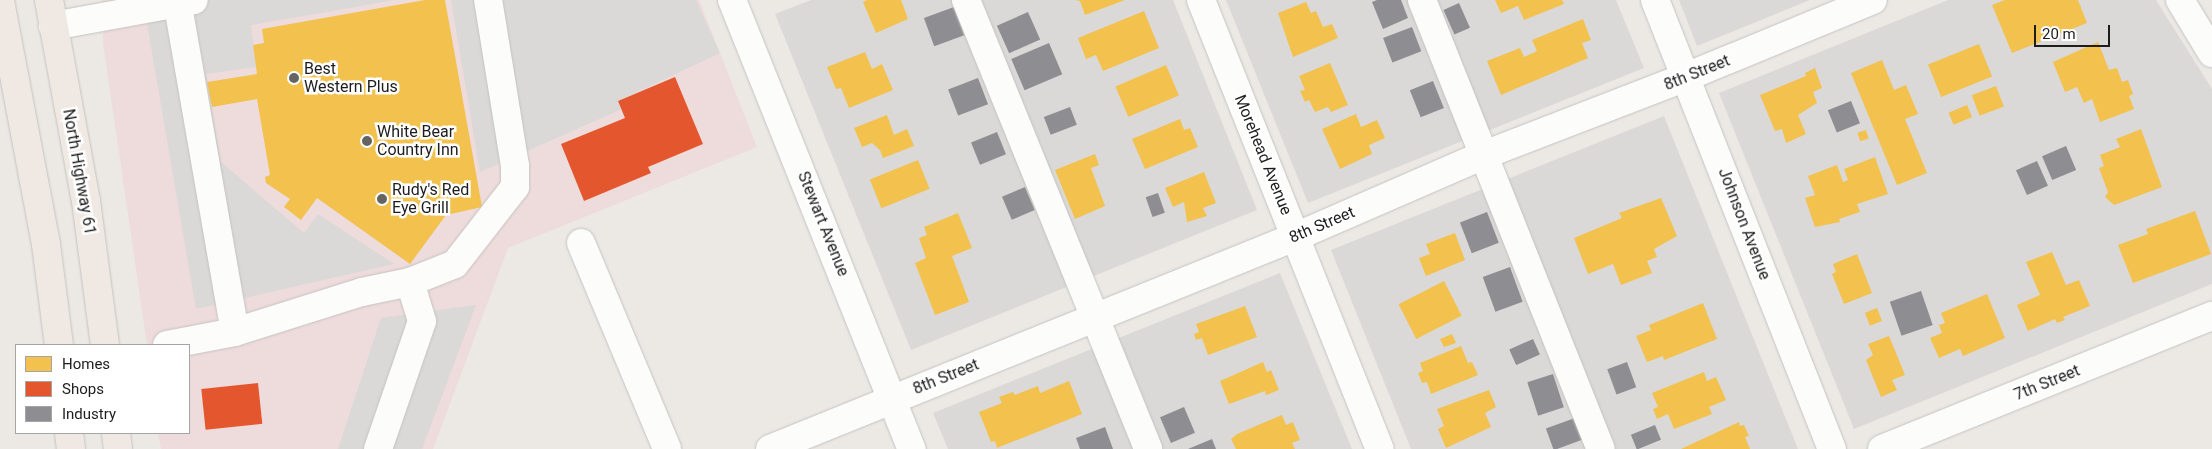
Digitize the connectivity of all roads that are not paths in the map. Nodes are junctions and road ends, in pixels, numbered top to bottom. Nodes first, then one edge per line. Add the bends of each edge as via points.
1 (488, 0) edge
2 (732, 0) edge
3 (966, 0) edge
4 (1201, 0) edge
5 (1422, 0) edge
6 (1655, 0) edge
7 (1873, 0) edge
8 (2180, 0) edge
9 (0, 1) edge
10 (184, 1) edge
11 (51, 13) edge
12 (2212, 54) edge
13 (1686, 77) junction
14 (1484, 155) junction
15 (1295, 237) junction
16 (582, 242) dead end
17 (410, 282) junction
18 (2212, 316) edge
19 (1094, 318) junction
20 (235, 332) junction
21 (58, 344) edge
22 (105, 344) edge
23 (172, 344) edge
24 (892, 399) junction
25 (69, 434) edge
26 (116, 434) edge
27 (71, 449) edge
28 (118, 449) edge
29 (378, 449) edge
30 (667, 449) edge
31 (770, 449) edge
32 (912, 449) edge
33 (1148, 449) edge
34 (1380, 449) edge
35 (1601, 449) edge
36 (1832, 449) edge
37 (1882, 449) edge

1 - 17 street via 515,166 515,187 455,264
2 - 24 street, Stewart Avenue
3 - 19 street
4 - 15 street, Morehead Avenue
5 - 14 street
6 - 13 street, Johnson Avenue
7 - 13 street, 8th Street
8 - 12 street
9 - 21 main road via 46,244
10 - 11 street
10 - 20 street
11 - 22 main road, North Highway 61 via 86,201
13 - 14 street, 8th Street
13 - 36 street, Johnson Avenue
14 - 15 street, 8th Street
14 - 35 street
15 - 19 street, 8th Street
15 - 34 street, Morehead Avenue
16 - 30 street
17 - 20 street via 362,292
17 - 29 street via 422,321
18 - 37 street, 7th Street
19 - 24 street, 8th Street
19 - 33 street
20 - 23 street
24 - 31 street, 8th Street
24 - 32 street, Stewart Avenue
25 - 27 main road
26 - 28 main road

